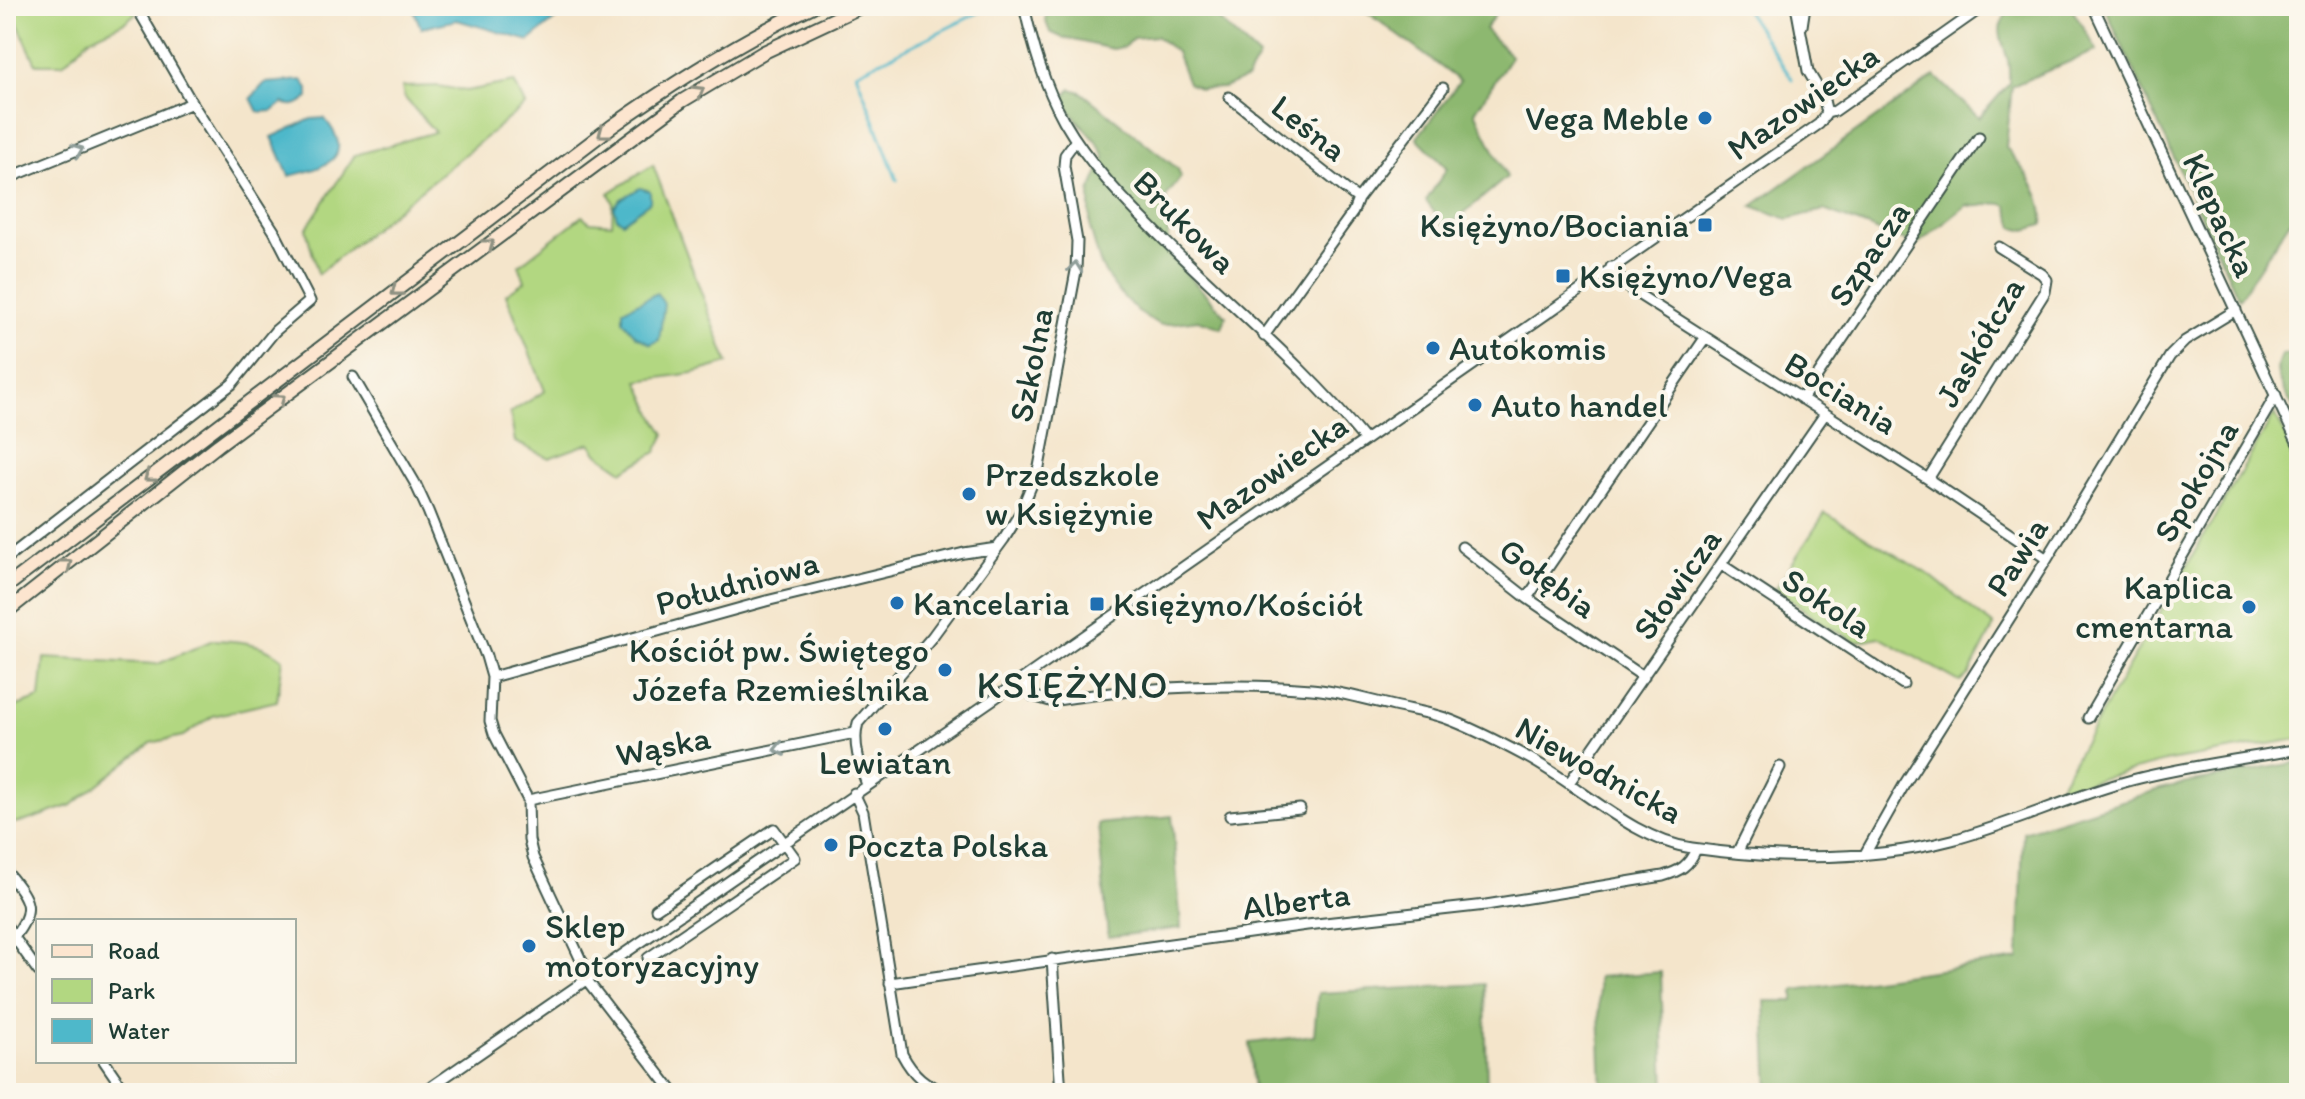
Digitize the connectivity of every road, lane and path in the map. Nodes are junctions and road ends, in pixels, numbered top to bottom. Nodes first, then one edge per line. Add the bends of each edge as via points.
1 (136, 6) edge
2 (813, 6) edge
3 (862, 6) edge
4 (1024, 6) edge
5 (1796, 6) edge
6 (1805, 6) edge
7 (1984, 6) edge
8 (2093, 6) edge
9 (1801, 33) junction
10 (1443, 88) dead end
11 (1229, 97) dead end
12 (192, 103) junction
13 (1827, 113) junction
14 (1979, 137) dead end
15 (1076, 140) junction
16 (6, 179) edge
17 (1358, 199) junction
18 (1999, 247) dead end
19 (1611, 267) junction
20 (2236, 310) junction
21 (1264, 336) junction
22 (1705, 338) junction
23 (353, 377) dead end
24 (2276, 395) junction
25 (1802, 399) junction
26 (1825, 414) junction
27 (1364, 439) junction
28 (2299, 446) edge
29 (1928, 479) junction
30 (1462, 547) dead end
31 (997, 548) junction
32 (6, 559) edge
33 (2047, 559) junction
34 (1722, 565) junction
35 (6, 587) edge
36 (1527, 598) junction
37 (6, 612) edge
38 (492, 677) junction
39 (1644, 677) junction
40 (1021, 680) junction
41 (1903, 684) dead end
42 (2088, 718) dead end
43 (855, 733) junction
44 (2299, 749) edge
45 (1780, 767) dead end
46 (1569, 783) junction
47 (867, 785) junction
48 (854, 793) junction
49 (528, 800) junction
50 (1300, 809) dead end
51 (1230, 816) dead end
52 (786, 842) junction
53 (1696, 849) junction
54 (1737, 853) junction
55 (1865, 854) junction
56 (6, 871) edge
57 (656, 909) dead end
58 (6, 925) edge
59 (14, 937) junction
60 (648, 958) dead end
61 (1052, 959) junction
62 (36, 968) edge
63 (589, 978) junction
64 (890, 983) junction
65 (105, 1063) edge
66 (126, 1093) edge
67 (422, 1093) edge
68 (674, 1093) edge
69 (947, 1093) edge
70 (1061, 1093) edge

1 - 12 street
2 -> 35 main road via 755,33 611,127
37 -> 3 main road via 218,445 682,101 764,52
4 - 15 street, Brukowa via 1044,79
5 - 9 street
6 - 9 street
7 - 13 street, Mazowiecka
8 - 20 street, Klepacka
9 - 13 street via 1808,71
10 - 17 street, Leśna
11 - 17 street, Leśna
16 -> 12 street
12 - 32 street via 274,231 310,301 275,331 232,384
13 - 19 street, Mazowiecka via 1819,124
14 - 25 street, Szpacza
15 - 21 street, Brukowa via 1118,195
31 -> 15 street, Szkolna via 1020,513 1039,467 1076,271 1077,241 1064,166
17 - 21 street, Leśna
18 - 29 street, Jaskółcza via 2042,274 2045,292
19 - 22 street, Bociania via 1630,289
19 - 27 street, Mazowiecka
20 - 24 street, Klepacka
20 - 33 street, Pawia via 2170,356
21 - 27 street, Brukowa
22 - 25 street, Bociania
22 - 36 street
23 - 38 street via 428,511
24 - 28 street, Klepacka
24 - 42 street, Spokojna
25 - 26 street, Bociania
26 - 29 street, Bociania
26 - 34 street, Słowicza
27 - 40 street, Mazowiecka
29 - 33 street, Bociania
30 - 36 street, Gołębia
31 - 38 street, Południowa via 766,601
31 - 43 street, Szkolna
33 - 55 street, Pawia
34 - 39 street, Słowicza
34 - 41 street, Sokola
36 - 39 street, Gołębia
38 - 49 street via 490,721
39 - 46 street, Słowicza
40 - 46 street, Niewodnicka via 1033,696 1050,701 1237,686 1352,696 1453,721
40 - 47 street, Mazowiecka
43 - 47 street
43 -> 49 street, Wąska
44 - 55 street, Niewodnicka via 2151,776 1947,841
45 - 54 street
46 - 53 street, Niewodnicka via 1643,831
47 - 48 street, Mazowiecka
48 - 52 street, Mazowiecka
48 - 64 street via 863,812
49 - 63 street via 533,857
50 - 51 street
52 - 57 street via 774,829
52 - 60 street via 795,858 791,863
52 - 63 street, Mazowiecka
53 - 54 street, Niewodnicka
53 - 61 street, Alberta via 1691,862 1663,876 1486,905
54 - 55 street, Niewodnicka via 1828,858
56 - 59 street via 28,906 25,923
58 - 59 street
59 - 62 street
61 - 64 street, Alberta
61 - 70 street
63 - 67 street, Mazowiecka
63 - 68 street
64 - 69 street via 902,1054 910,1070
65 - 66 street

